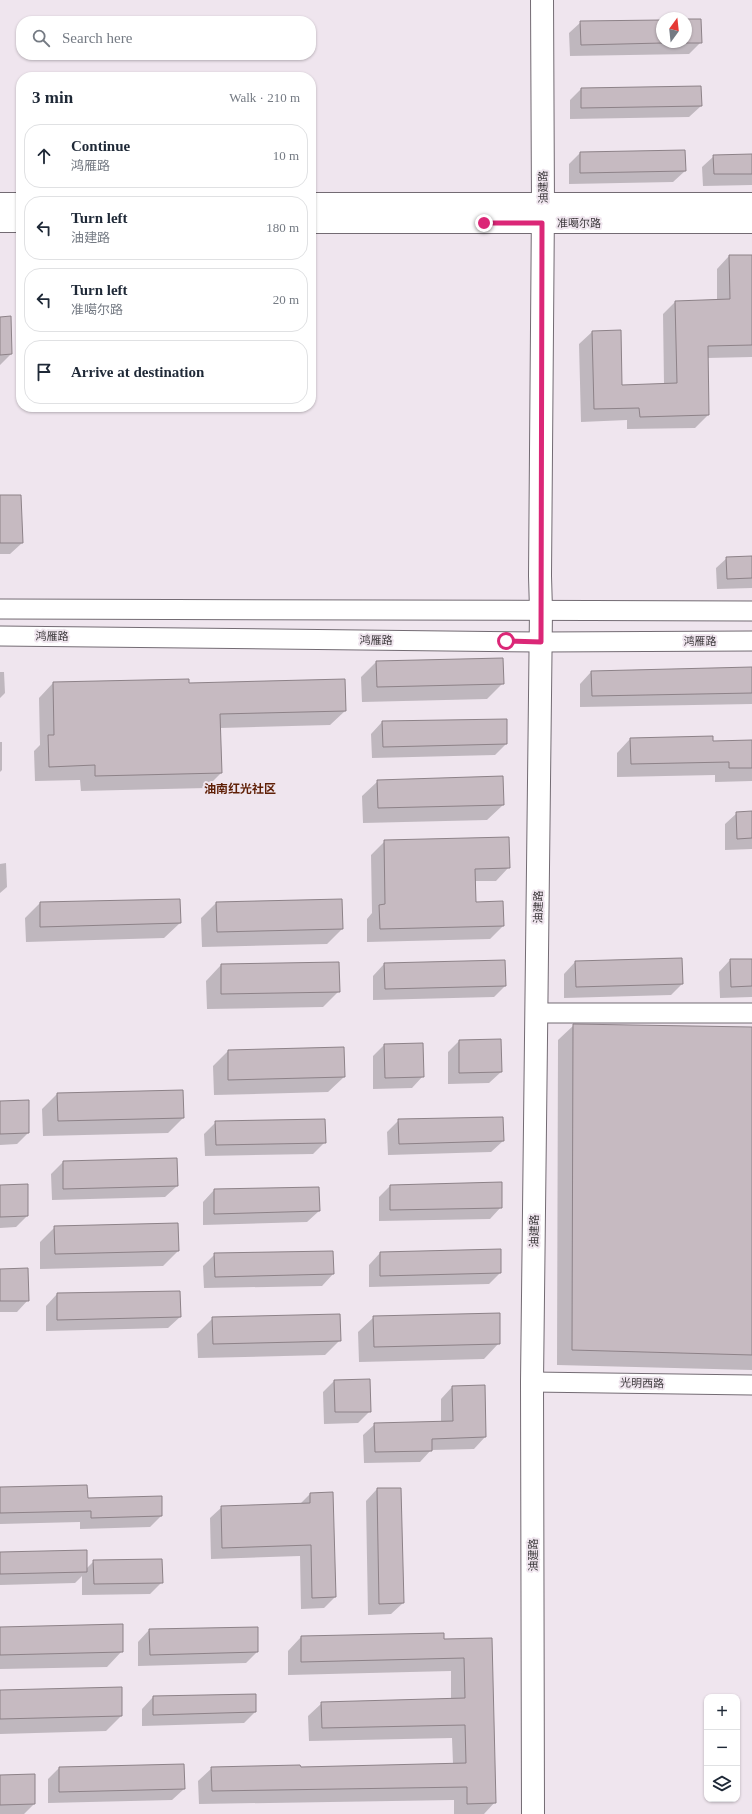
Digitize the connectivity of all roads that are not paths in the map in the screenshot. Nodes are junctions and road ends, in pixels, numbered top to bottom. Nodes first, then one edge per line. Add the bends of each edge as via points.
1 (542, 0) edge
2 (0, 204) edge
3 (16, 204) edge
4 (316, 204) edge
5 (752, 204) edge
6 (543, 214) junction
7 (0, 221) edge
8 (16, 221) edge
9 (316, 222) edge
10 (752, 222) edge
11 (0, 609) edge
12 (542, 610) junction
13 (752, 611) edge
14 (0, 636) edge
15 (752, 641) edge
16 (541, 642) junction
17 (536, 1013) junction
18 (752, 1013) edge
19 (532, 1382) junction
20 (752, 1385) edge
21 (533, 1814) edge

1 - 6 main road, 油建路
2 - 3 main road
4 - 6 main road, 准噶尔路
5 - 6 main road, 准噶尔路
6 - 9 main road, 准噶尔路
6 - 10 main road, 准噶尔路
6 - 12 main road, 油建路 via 540,568
7 - 8 main road
11 - 12 street
12 - 13 street
12 - 16 main road, 油建路
14 - 16 street, 鸿雁路
15 - 16 street, 鸿雁路
16 - 17 main road, 油建路
17 - 18 street
17 - 19 main road, 油建路
19 - 20 street, 光明西路
19 - 21 main road, 油建路

